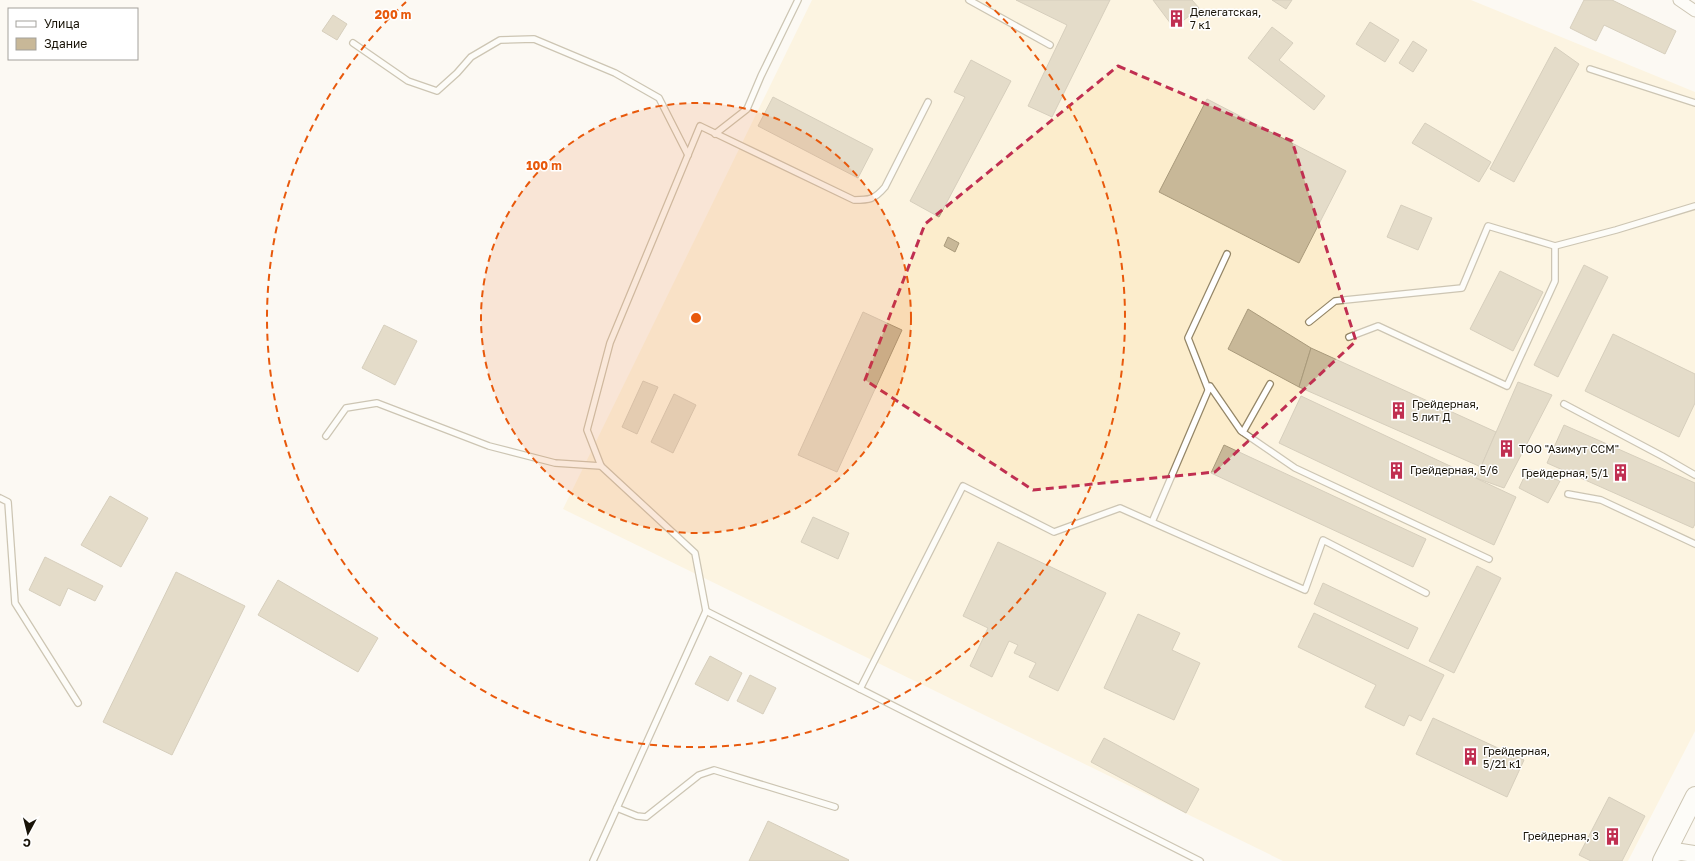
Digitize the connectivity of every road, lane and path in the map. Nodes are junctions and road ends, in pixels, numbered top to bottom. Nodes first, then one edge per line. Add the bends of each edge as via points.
1 (798, 0) edge
2 (969, 0) edge
3 (1679, 0) edge
4 (1695, 11) edge
5 (353, 43) dead end
6 (1050, 45) dead end
7 (1590, 69) dead end
8 (928, 102) dead end
9 (1695, 102) edge
10 (716, 134) junction
11 (688, 155) junction
12 (1695, 206) edge
13 (1555, 246) junction
14 (1227, 254) dead end
15 (1309, 322) dead end
16 (1349, 337) dead end
17 (1270, 384) dead end
18 (1208, 389) junction
19 (1564, 404) dead end
20 (1243, 432) junction
21 (326, 436) dead end
22 (601, 466) junction
23 (1695, 475) edge
24 (1568, 494) dead end
25 (0, 498) edge
26 (1152, 522) junction
27 (1695, 544) edge
28 (1489, 559) dead end
29 (1426, 593) dead end
30 (706, 612) junction
31 (860, 689) junction
32 (78, 704) dead end
33 (1695, 796) edge
34 (835, 807) dead end
35 (617, 808) junction
36 (1695, 854) edge
37 (1663, 858) edge
38 (593, 861) edge
39 (1200, 861) edge

1 - 10 lane via 747,109
2 - 6 lane
3 - 4 street
5 - 11 lane via 408,81 437,91 471,57 500,40 534,39 615,73 659,98
7 - 9 lane
8 - 10 lane via 885,187 870,200 854,200
10 - 11 lane via 700,126
11 - 22 lane via 610,343 587,430
12 - 13 lane
13 - 15 lane via 1488,226 1462,288 1335,301
13 - 16 lane via 1555,281 1507,386 1378,326
14 - 18 lane via 1188,338
17 - 20 lane
18 - 20 lane via 1210,386
18 - 26 lane
19 - 23 lane
20 - 28 lane via 1295,468
21 - 22 lane via 346,408 377,403 489,446 555,463
22 - 30 lane via 695,553
24 - 27 lane via 1601,500
25 - 32 lane via 8,502 15,603
26 - 29 lane via 1306,590 1323,540
26 - 31 lane via 1120,508 1054,532 963,486
30 - 31 lane
30 - 35 lane
31 - 39 lane
33 - 37 main road
34 - 35 lane via 714,770 699,775 646,817
35 - 38 lane
36 - 37 street via 1681,852

